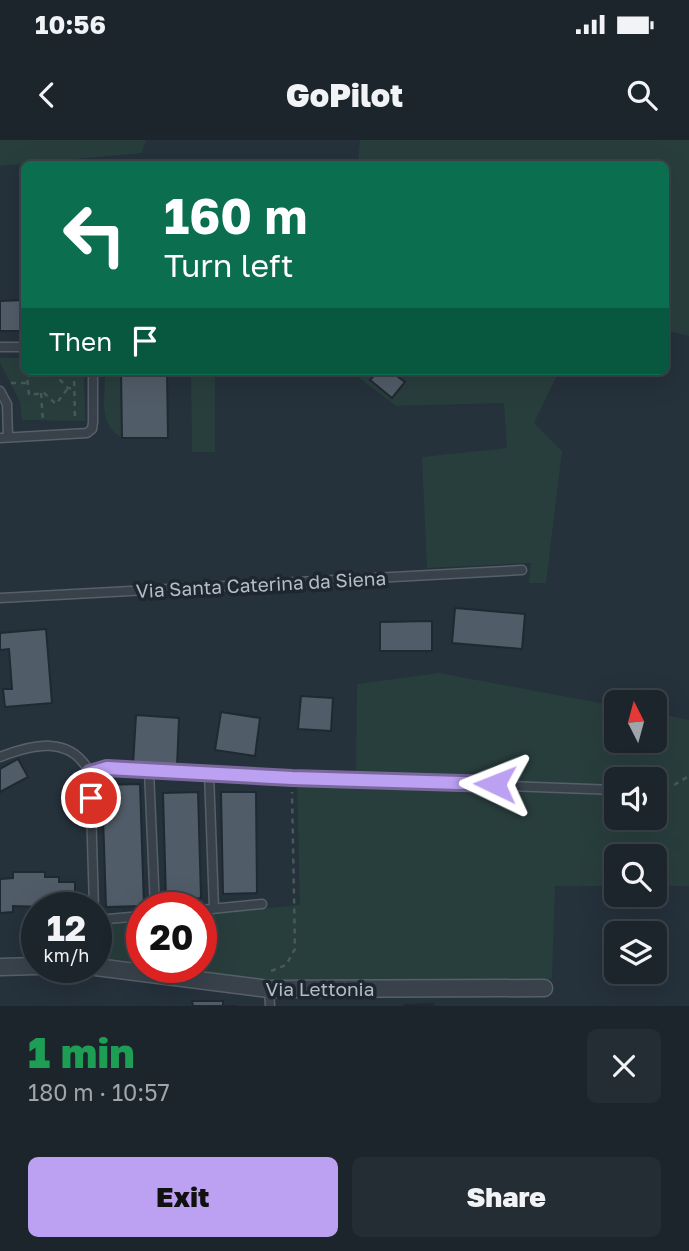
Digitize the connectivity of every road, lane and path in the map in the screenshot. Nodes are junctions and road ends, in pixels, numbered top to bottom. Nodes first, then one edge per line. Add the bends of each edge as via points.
1 (0, 347) edge
2 (21, 347) edge
3 (33, 375) edge
4 (56, 375) edge
5 (74, 375) edge
6 (93, 375) edge
7 (11, 383) dead end
8 (28, 383) junction
9 (68, 388) junction
10 (75, 388) junction
11 (0, 391) edge
12 (41, 393) junction
13 (43, 421) dead end
14 (75, 421) dead end
15 (4, 437) edge
16 (522, 570) dead end
17 (0, 598) edge
18 (0, 757) edge
19 (149, 772) junction
20 (90, 773) junction
21 (209, 774) junction
22 (689, 776) edge
23 (292, 778) junction
24 (667, 788) edge
25 (604, 790) edge
26 (94, 892) edge
27 (154, 892) edge
28 (213, 892) edge
29 (262, 904) dead end
30 (217, 909) edge
31 (21, 966) edge
32 (0, 967) edge
33 (112, 968) edge
34 (266, 982) junction
35 (544, 988) dead end
36 (270, 1006) edge

1 - 2 lane
3 - 8 path via 27,376
4 - 9 path
5 - 10 path
6 - 15 lane via 93,422 87,433
7 - 8 path
8 - 12 path via 29,394
9 - 10 path
9 - 12 path via 56,404
10 - 14 path
11 - 15 lane via 7,404
12 - 13 path
16 - 17 lane, Via Santa Caterina da Siena
18 - 20 lane via 51,745 71,751
19 - 20 lane via 107,768
19 - 21 lane
19 - 27 lane
20 - 26 lane
21 - 23 lane
21 - 28 lane
22 - 24 path
23 - 25 lane
23 - 34 path via 295,949 286,965
29 - 30 lane
31 - 32 street
33 - 34 street, Via Lettonia
34 - 35 street, Via Lettonia
34 - 36 lane

